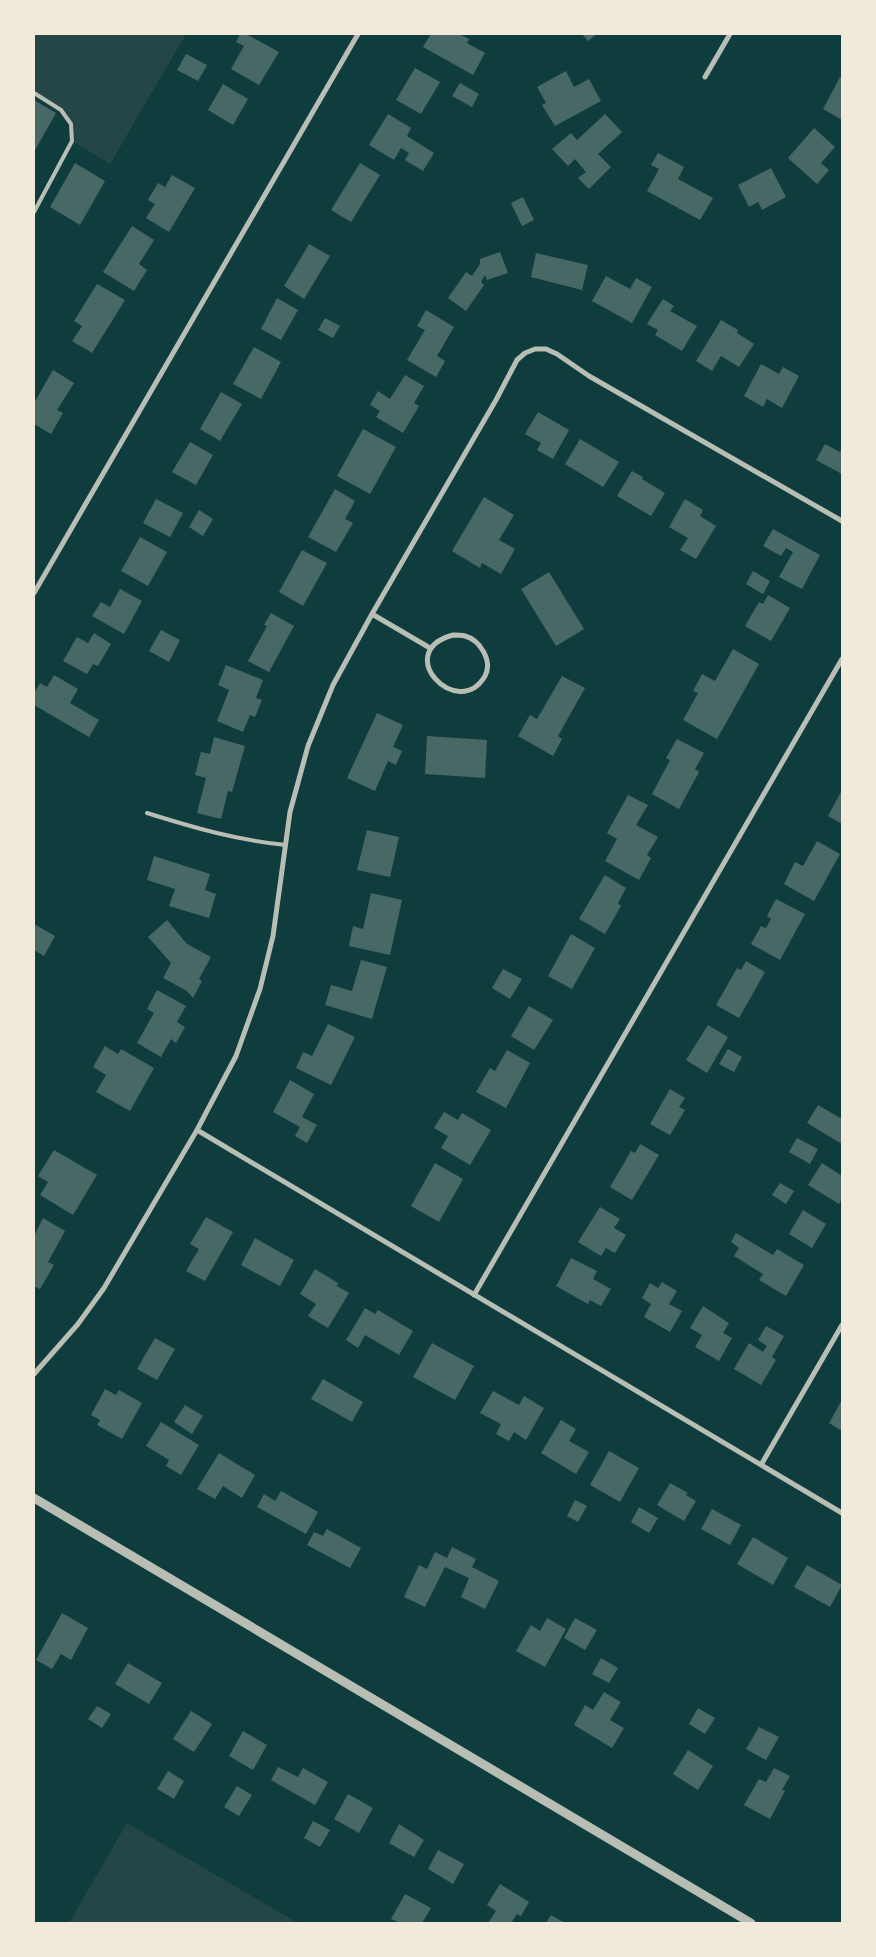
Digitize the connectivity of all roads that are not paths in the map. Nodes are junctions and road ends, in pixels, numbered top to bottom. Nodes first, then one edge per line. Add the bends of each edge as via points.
1 (358, 34) edge
2 (730, 34) edge
3 (704, 77) dead end
4 (34, 93) edge
5 (34, 212) edge
6 (842, 521) edge
7 (34, 593) edge
8 (372, 614) junction
9 (430, 648) junction
10 (842, 659) edge
11 (147, 813) dead end
12 (286, 845) junction
13 (197, 1130) junction
14 (474, 1295) junction
15 (842, 1324) edge
16 (34, 1374) edge
17 (761, 1465) junction
18 (34, 1498) edge
19 (842, 1512) edge
20 (751, 1923) edge

1 - 7 street
2 - 3 street
4 - 5 lane via 61,110 71,124 72,141
6 - 8 street via 589,376 558,354 535,349 517,360
8 - 9 street
8 - 12 street via 333,685 308,746 290,812
9 - 9 street via 429,670 435,681 445,688 470,689 486,674 483,650 465,636 442,638
10 - 14 street
11 - 12 lane via 205,832 251,842
12 - 13 street via 273,936 260,989 236,1056
13 - 14 street
13 - 16 street via 104,1288 78,1324
14 - 17 street
15 - 17 street
17 - 19 street
18 - 20 street

